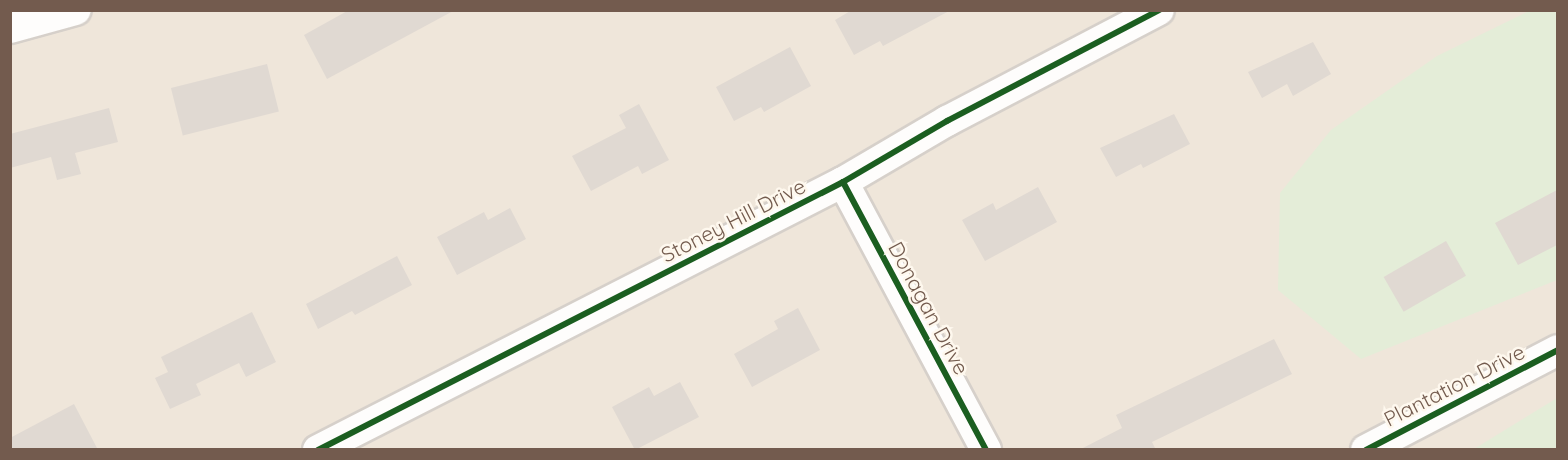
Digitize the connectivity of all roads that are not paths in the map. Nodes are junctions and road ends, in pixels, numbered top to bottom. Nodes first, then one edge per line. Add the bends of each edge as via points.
1 (76, 10) edge
2 (1160, 10) edge
3 (10, 28) edge
4 (843, 182) junction
5 (1557, 350) edge
6 (318, 450) edge
7 (986, 450) edge
8 (1366, 450) edge

1 - 3 street
2 - 4 street, Stoney Hill Drive via 948,121
4 - 6 street, Stoney Hill Drive
4 - 7 street, Donagan Drive
5 - 8 street, Plantation Drive

